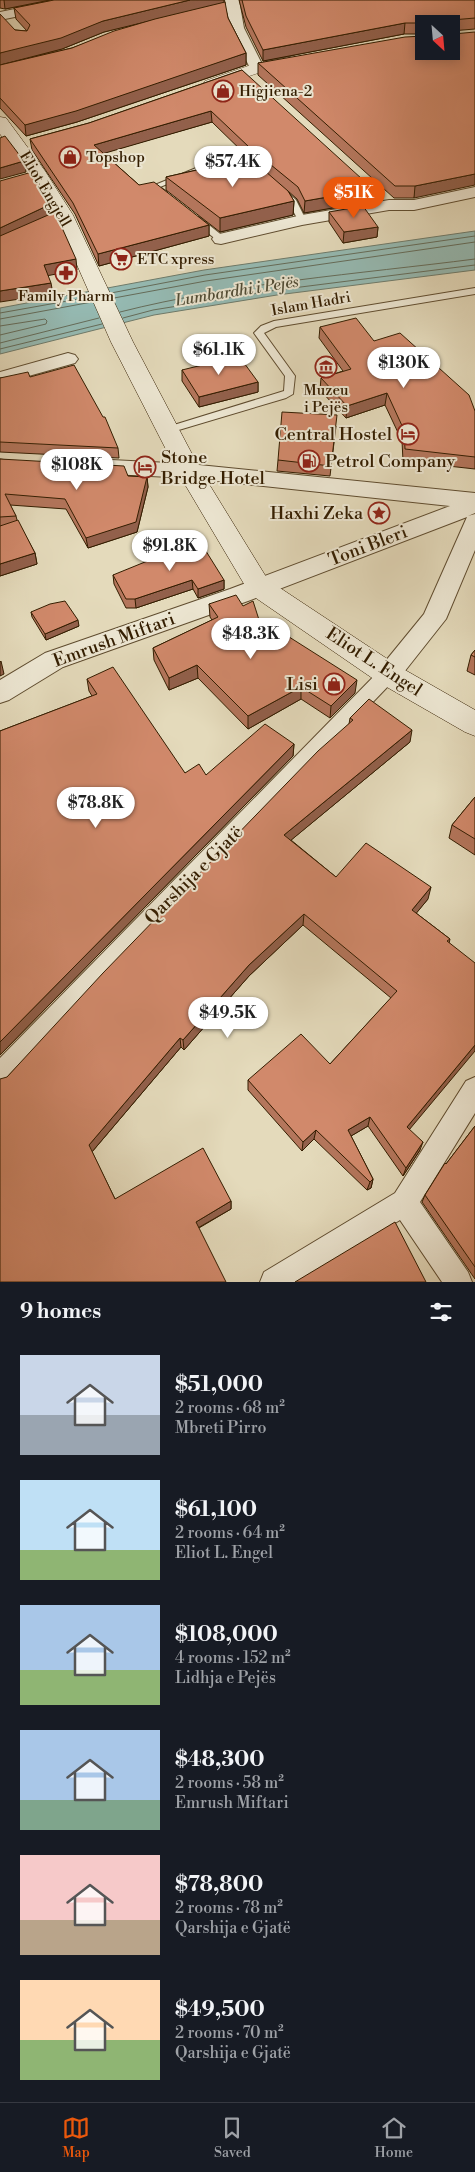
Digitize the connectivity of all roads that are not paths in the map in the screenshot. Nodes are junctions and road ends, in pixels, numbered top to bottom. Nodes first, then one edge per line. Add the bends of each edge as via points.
1 (233, 3) edge
2 (59, 4) edge
3 (1, 15) edge
4 (179, 19) edge
5 (16, 30) edge
6 (306, 59) edge
7 (250, 70) junction
8 (258, 86) edge
9 (198, 88) edge
10 (0, 122) edge
11 (38, 141) edge
12 (19, 146) junction
13 (264, 177) edge
14 (271, 183) edge
15 (374, 192) dead end
16 (475, 192) edge
17 (175, 202) edge
18 (389, 205) junction
19 (190, 214) edge
20 (302, 220) junction
21 (221, 239) joint
22 (97, 287) joint
23 (475, 292) edge
24 (68, 359) dead end
25 (0, 378) edge
26 (168, 430) junction
27 (70, 464) edge
28 (189, 471) junction
29 (475, 501) edge
30 (475, 505) edge
31 (475, 522) edge
32 (259, 586) junction
33 (388, 674) junction
34 (0, 693) edge
35 (475, 724) edge
36 (0, 1076) edge
37 (475, 1090) edge
38 (404, 1202) junction
39 (274, 1282) edge
40 (458, 1282) edge

1 - 4 street
1 - 7 street
2 - 3 street
3 - 5 street
6 - 7 main road
7 - 8 street
7 - 9 main road
10 - 12 main road, Eliot Engjell
11 - 12 main road
12 - 22 main road, Eliot Engjell via 31,177 60,216
13 - 17 lane via 235,154 154,187
14 - 20 lane via 293,202
15 - 18 street
16 - 18 street via 414,205
18 - 20 street
19 - 21 lane
20 - 21 street
22 - 26 main road, Eliot L. Engel
23 - 26 lane, Islam Hadri via 264,328 259,333 290,376 289,392
24 - 25 street
26 - 28 main road, Eliot L. Engel
27 - 28 street
28 - 29 street
28 - 32 main road, Eliot L. Engel
30 - 32 street, Toni Bleri
31 - 33 street via 434,619
32 - 33 main road, Eliot L. Engel
32 - 34 street, Emrush Miftari via 54,660
33 - 35 main road, Eliot L. Engel
33 - 36 street, Qarshija e Gjatë
37 - 38 street
38 - 39 street
38 - 40 street

